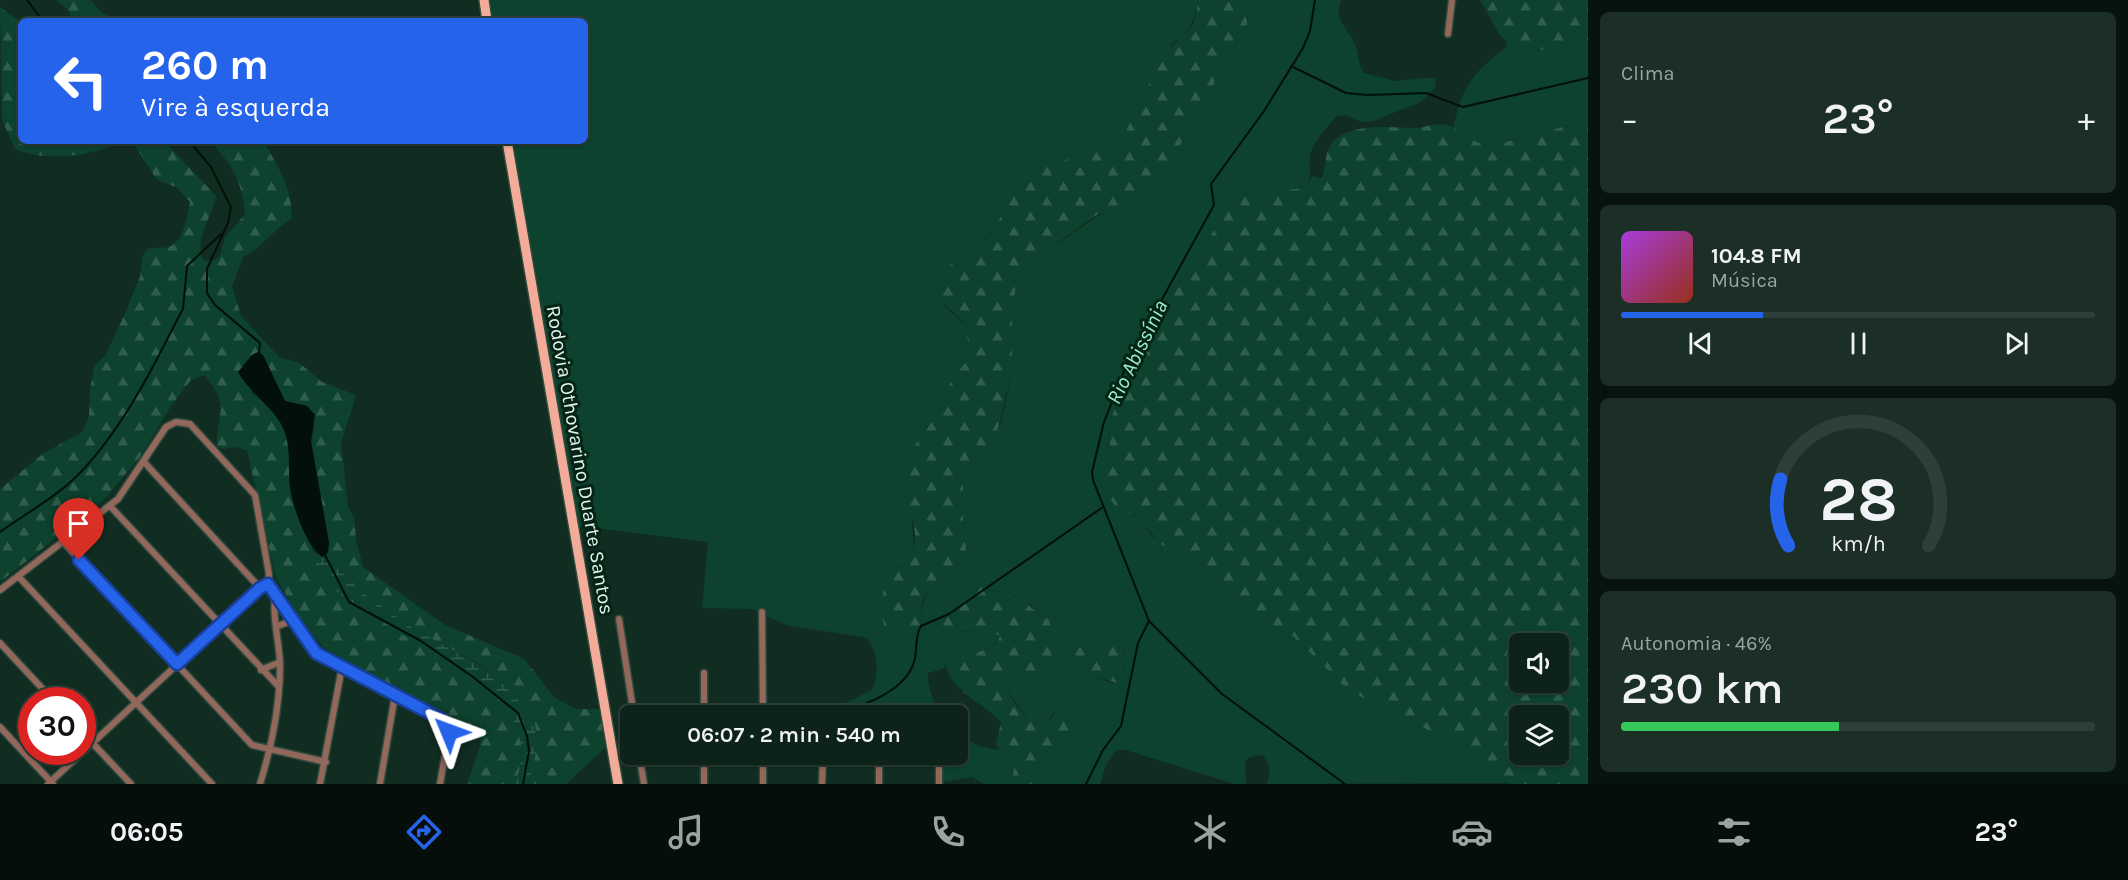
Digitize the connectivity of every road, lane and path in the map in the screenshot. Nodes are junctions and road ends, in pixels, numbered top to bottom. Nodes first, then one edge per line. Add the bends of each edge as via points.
1 (484, 0) edge
2 (1452, 0) edge
3 (487, 18) edge
4 (1448, 34) dead end
5 (508, 144) edge
6 (144, 462) junction
7 (110, 506) junction
8 (63, 542) junction
9 (18, 576) junction
10 (268, 584) junction
11 (260, 588) junction
12 (0, 590) edge
13 (276, 595) junction
14 (762, 612) dead end
15 (619, 619) dead end
16 (293, 620) junction
17 (219, 625) junction
18 (278, 626) junction
19 (0, 643) edge
20 (280, 662) junction
21 (177, 664) junction
22 (342, 667) junction
23 (261, 670) junction
24 (704, 673) dead end
25 (41, 687) edge
26 (279, 687) junction
27 (396, 695) junction
28 (136, 703) junction
29 (631, 705) edge
30 (704, 705) edge
31 (763, 705) edge
32 (0, 727) edge
33 (96, 740) edge
34 (96, 746) edge
35 (270, 750) junction
36 (326, 762) junction
37 (70, 765) edge
38 (641, 765) edge
39 (704, 765) edge
40 (763, 765) edge
41 (823, 765) edge
42 (879, 765) edge
43 (939, 765) edge
44 (51, 783) edge
45 (131, 784) edge
46 (212, 784) edge
47 (260, 784) edge
48 (320, 784) edge
49 (380, 784) edge
50 (440, 784) edge
51 (618, 784) edge
52 (644, 784) edge
53 (704, 784) edge
54 (763, 784) edge
55 (822, 784) edge
56 (879, 784) edge
57 (939, 784) edge

1 - 3 main road
2 - 4 street
5 - 51 main road, Rodovia Othovarino Duarte Santos
6 - 7 street
6 - 10 street via 166,427 176,422 190,424 255,495
6 - 11 street
7 - 8 street
7 - 17 street
8 - 9 street
8 - 21 street
9 - 12 street
9 - 28 street
10 - 11 street
10 - 13 street
11 - 17 street
13 - 16 street
13 - 18 street
14 - 31 street
15 - 29 street
16 - 18 street
16 - 22 street via 316,653
17 - 21 street
17 - 23 street
18 - 20 street
19 - 25 street
20 - 23 street
20 - 26 street
21 - 28 street
21 - 35 street via 252,745
22 - 27 street
22 - 36 street
23 - 26 street
24 - 30 street
26 - 35 street
27 - 49 street
27 - 50 street via 447,725
28 - 33 street
28 - 46 street
32 - 44 street
34 - 45 street
35 - 36 street
35 - 47 street
36 - 48 street
37 - 44 street
38 - 52 street
39 - 53 street
40 - 54 street
41 - 55 street
42 - 56 street
43 - 57 street

